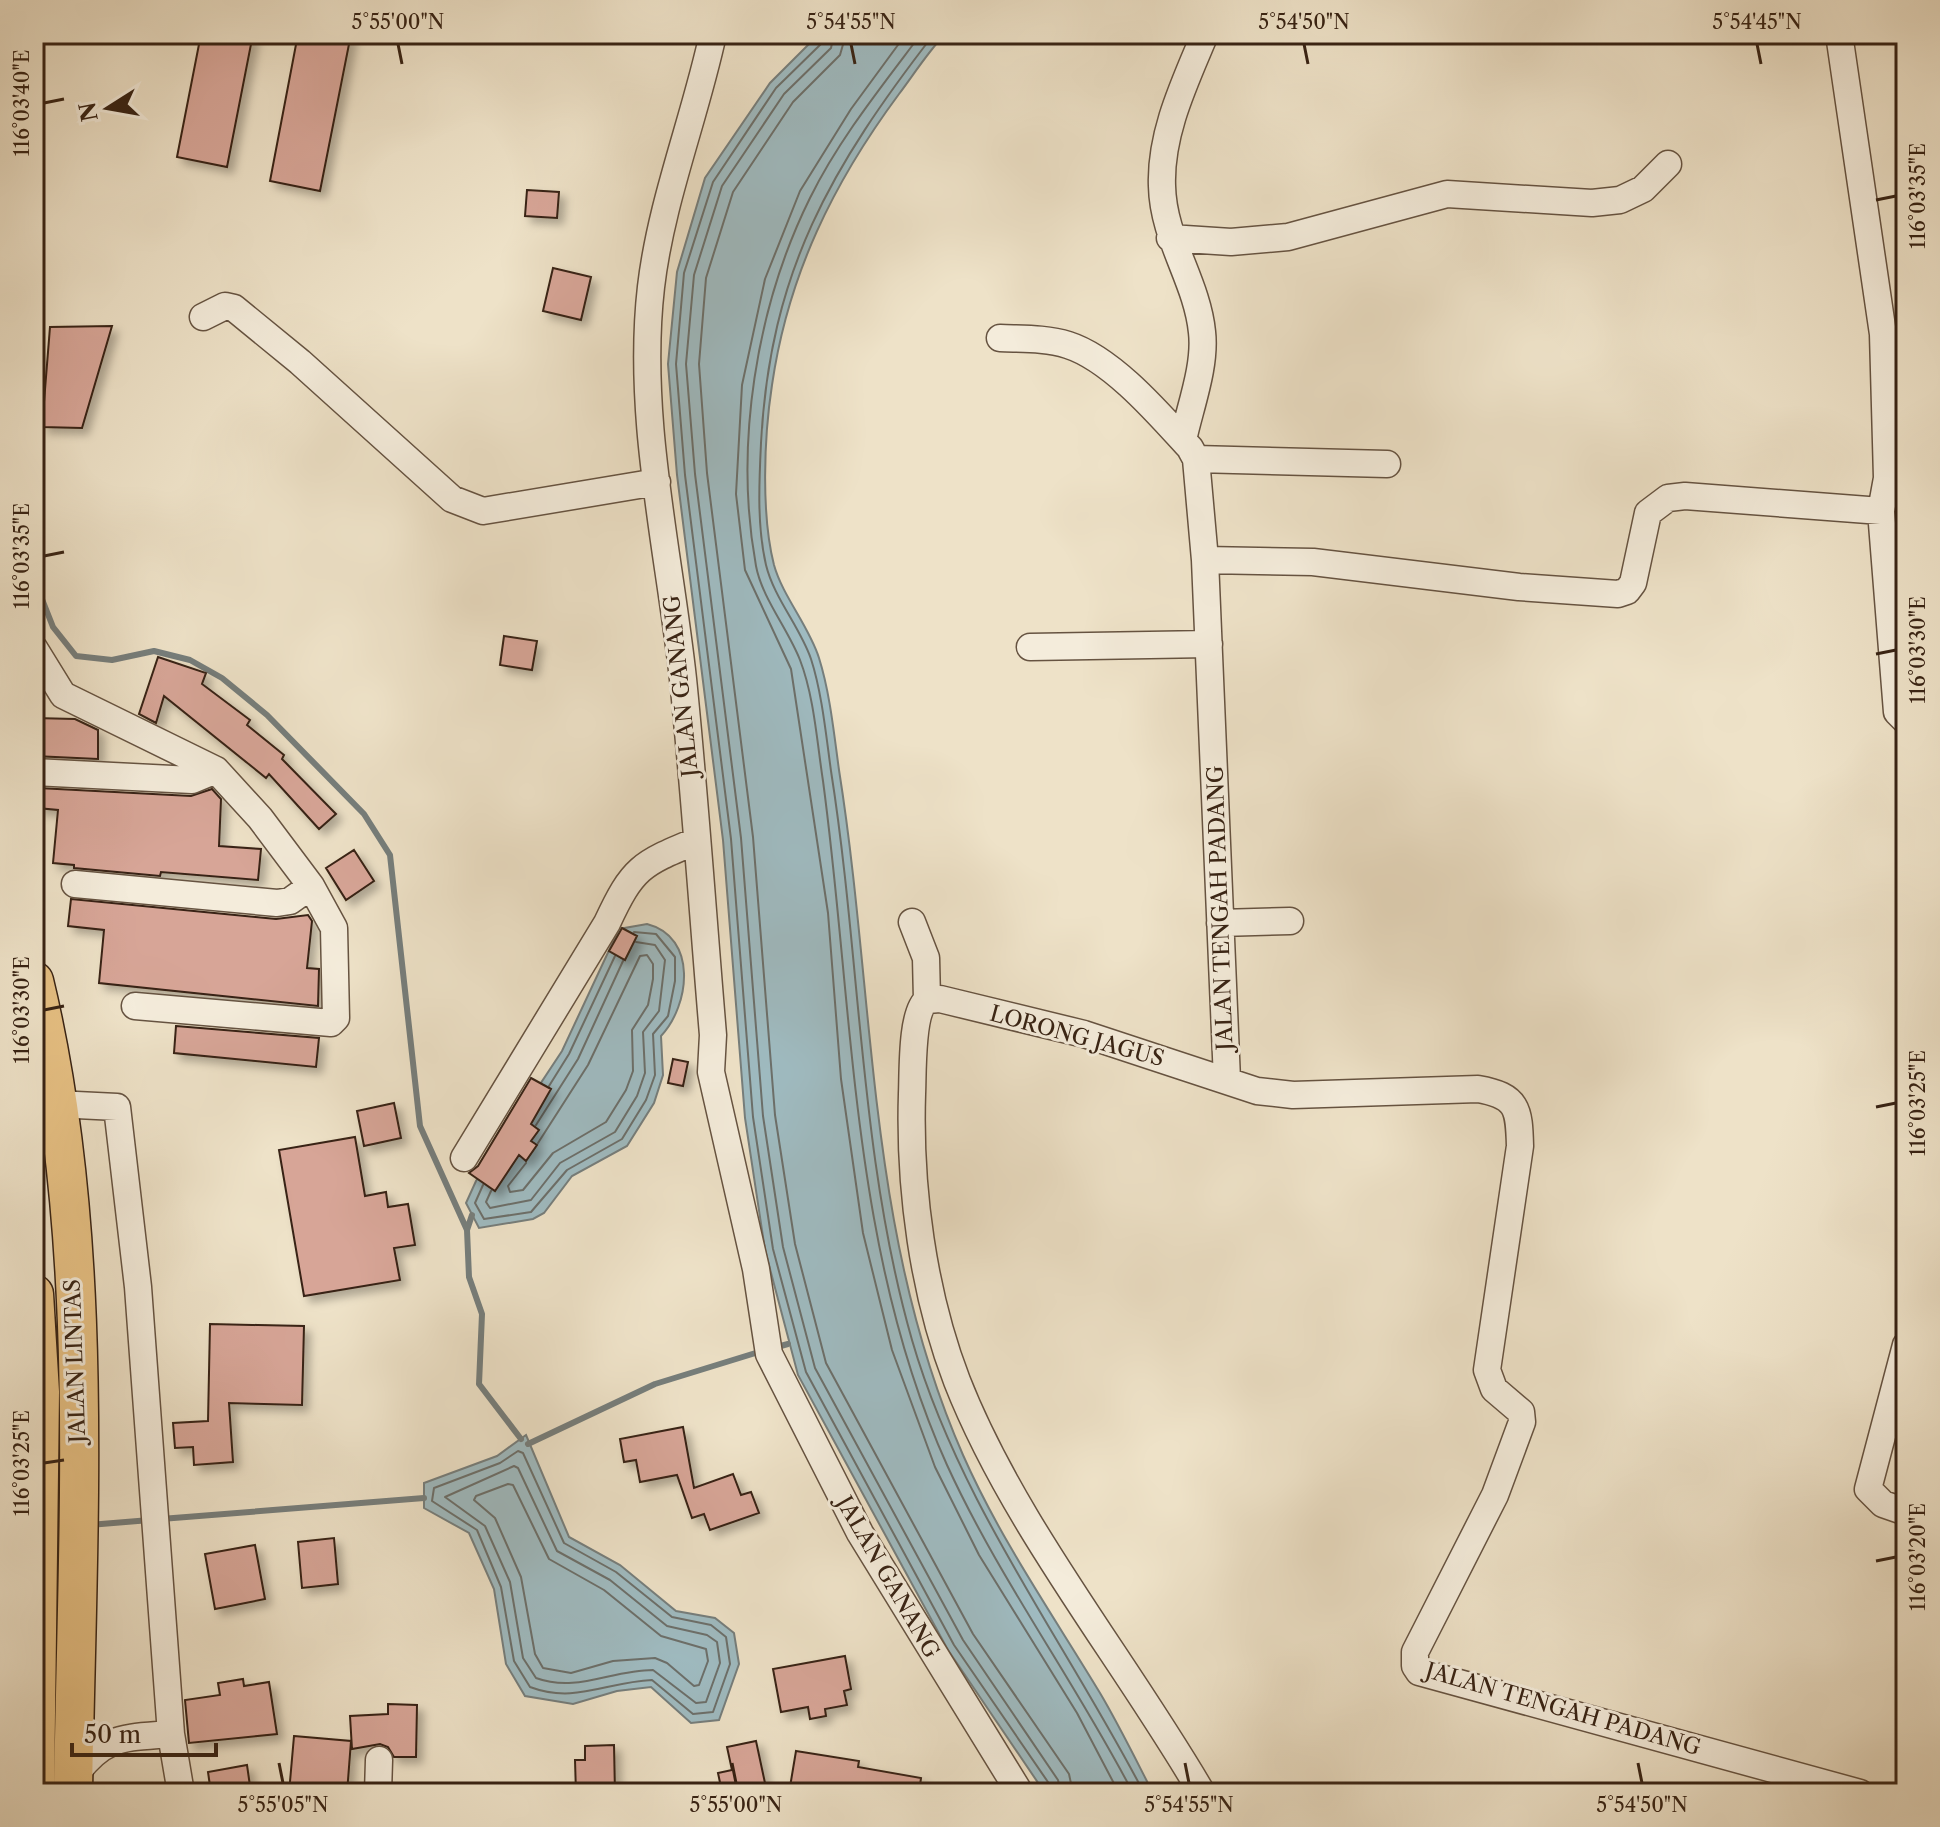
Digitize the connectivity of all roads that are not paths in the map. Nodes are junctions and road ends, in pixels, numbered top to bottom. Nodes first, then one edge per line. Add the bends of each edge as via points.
1 (713, 34) edge
2 (1205, 34) edge
3 (1839, 34) edge
4 (1668, 164) dead end
5 (1170, 238) junction
6 (203, 317) dead end
7 (1894, 334) edge
8 (1000, 338) dead end
9 (1189, 450) junction
10 (1387, 464) dead end
11 (657, 482) junction
12 (1881, 511) junction
13 (1205, 560) junction
14 (1209, 644) junction
15 (1030, 647) dead end
16 (34, 648) edge
17 (1906, 721) edge
18 (216, 770) junction
19 (34, 772) edge
20 (696, 841) junction
21 (75, 884) dead end
22 (311, 886) junction
23 (1290, 921) dead end
24 (912, 922) dead end
25 (1220, 923) junction
26 (34, 981) edge
27 (927, 1000) junction
28 (135, 1006) dead end
29 (1227, 1080) junction
30 (56, 1104) junction
31 (464, 1158) dead end
32 (34, 1294) edge
33 (1906, 1345) edge
34 (1906, 1512) edge
35 (73, 1697) junction
36 (171, 1734) junction
37 (117, 1739) junction
38 (379, 1760) dead end
39 (73, 1785) edge
40 (1017, 1791) edge
41 (1855, 1792) edge
42 (35, 1793) edge
43 (181, 1793) edge
44 (378, 1793) edge
45 (1202, 1793) edge

1 - 11 street, JALAN GANANG via 658,237 651,289 650,409
2 - 5 street, JALAN TENGAH PADANG via 1164,152 1162,185
3 - 7 street
4 - 5 street via 1643,189 1620,200 1447,194 1288,237 1231,242
5 - 9 street, JALAN TENGAH PADANG via 1203,334
6 - 11 street via 225,306 234,308 452,499 483,511
7 - 12 street
8 - 9 street via 1045,340 1087,353 1132,388
9 - 10 street
9 - 13 street, JALAN TENGAH PADANG
11 - 20 street, JALAN GANANG via 683,678
12 - 13 street via 1704,496 1668,498 1648,513 1633,583 1618,594 1313,562
12 - 17 street via 1897,712
13 - 14 street, JALAN TENGAH PADANG
14 - 15 street
14 - 25 street, JALAN TENGAH PADANG
16 - 18 street via 63,695
18 - 19 street via 192,780
18 - 22 street
20 - 31 street via 642,866 626,882 607,923
20 - 40 street, JALAN GANANG via 713,1035 711,1072 756,1269 767,1347 860,1533
21 - 22 street via 277,903 290,901
22 - 28 street via 334,928 336,1018 331,1023
23 - 25 street
24 - 27 street via 926,958
25 - 29 street, JALAN TENGAH PADANG
26 - 30 highway, JALAN LINTAS
27 - 29 street, LORONG JAGUS via 1084,1034
27 - 45 street via 919,1012 914,1050 912,1148 924,1253 956,1378 1004,1476
29 - 41 street, JALAN TENGAH PADANG via 1257,1091 1293,1095 1478,1089 1496,1092 1515,1105 1520,1146 1487,1370 1494,1389 1521,1412 1522,1422 1495,1495 1415,1652 1419,1672
30 - 35 highway, JALAN LINTAS via 72,1267 78,1476
30 - 36 street via 117,1107 138,1287
32 - 42 highway, JALAN LINTAS via 40,1392
33 - 34 street via 1868,1489 1883,1504
35 - 37 street via 88,1719
35 - 39 highway, JALAN LINTAS
36 - 37 street
36 - 43 street
37 - 39 street via 97,1749
38 - 44 street

